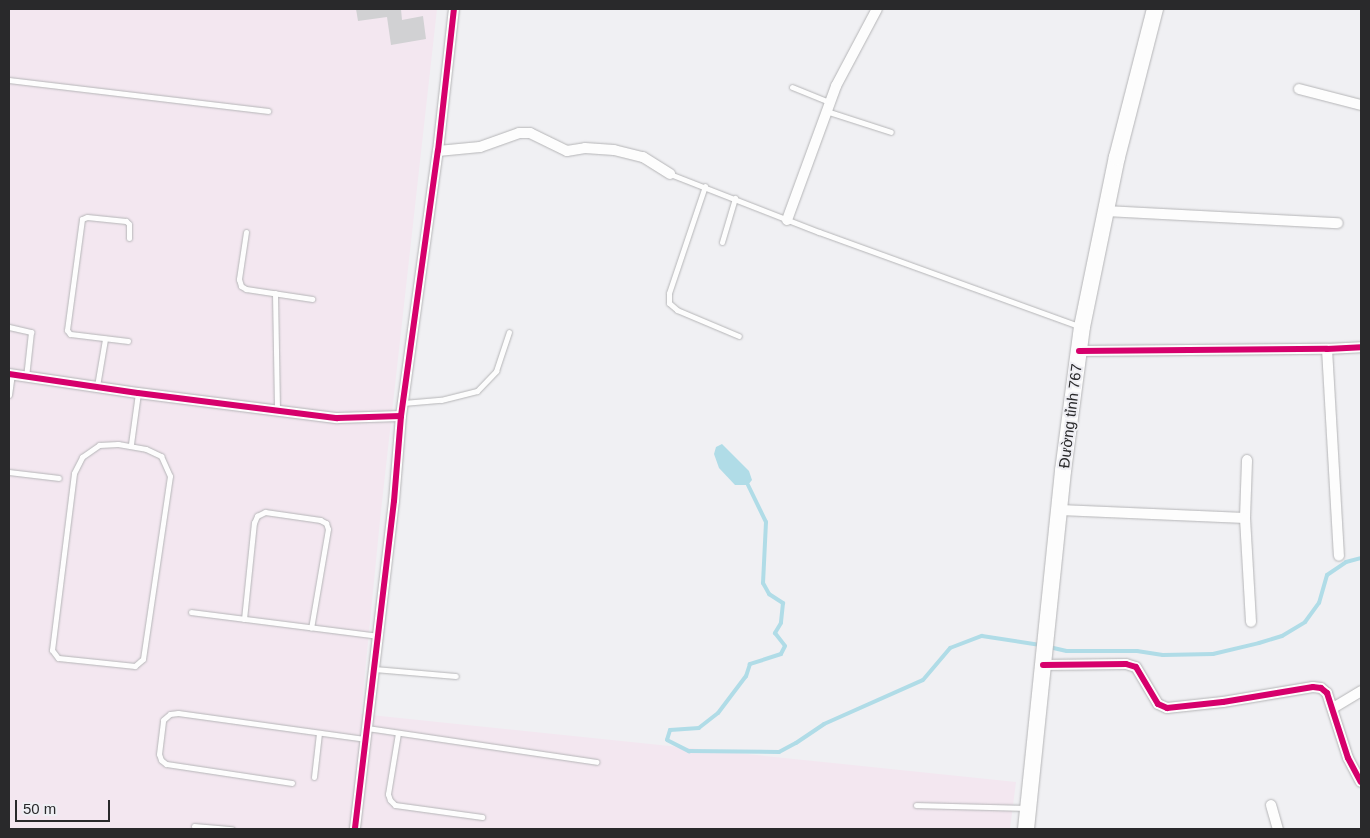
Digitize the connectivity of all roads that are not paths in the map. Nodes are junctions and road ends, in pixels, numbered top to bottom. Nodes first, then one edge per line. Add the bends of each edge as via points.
1 (454, 9) edge
2 (877, 9) edge
3 (1155, 9) edge
4 (9, 80) edge
5 (792, 87) dead end
6 (1299, 89) dead end
7 (1361, 105) edge
8 (827, 106) junction
9 (268, 111) dead end
10 (891, 132) dead end
11 (438, 151) junction
12 (670, 174) joint
13 (705, 186) junction
14 (735, 198) junction
15 (1106, 211) junction
16 (787, 220) junction
17 (1338, 222) dead end
18 (246, 232) dead end
19 (129, 238) dead end
20 (722, 242) dead end
21 (275, 293) junction
22 (312, 299) dead end
23 (9, 327) edge
24 (1082, 327) junction
25 (509, 332) dead end
26 (739, 336) dead end
27 (105, 339) junction
28 (128, 341) dead end
29 (1361, 347) edge
30 (1327, 350) junction
31 (1079, 351) junction
32 (10, 374) edge
33 (26, 377) junction
34 (97, 386) junction
35 (138, 393) junction
36 (9, 395) edge
37 (403, 403) junction
38 (277, 410) junction
39 (401, 416) junction
40 (131, 444) junction
41 (1247, 460) dead end
42 (9, 472) edge
43 (59, 478) dead end
44 (1060, 510) junction
45 (1245, 518) junction
46 (1339, 556) dead end
47 (191, 612) dead end
48 (244, 619) junction
49 (1252, 622) dead end
50 (311, 628) junction
51 (378, 636) junction
52 (1043, 660) junction
53 (374, 669) junction
54 (456, 676) dead end
55 (1361, 691) edge
56 (1333, 708) junction
57 (320, 732) junction
58 (366, 733) junction
59 (398, 733) junction
60 (597, 762) dead end
61 (314, 777) dead end
62 (1361, 782) edge
63 (292, 783) dead end
64 (916, 805) dead end
65 (1271, 805) dead end
66 (1028, 808) junction
67 (482, 817) dead end
68 (194, 826) dead end
69 (232, 829) edge
70 (355, 829) edge
71 (1026, 829) edge
72 (1278, 829) edge

1 - 11 street
2 - 8 street
3 - 15 main road, Đường tỉnh 767
4 - 9 lane
5 - 8 lane
6 - 7 street
8 - 10 lane
8 - 16 street
11 - 12 street via 480,147 519,133 530,133 567,151 585,148 614,150 642,157
11 - 37 street
12 - 13 lane
13 - 14 lane
13 - 26 lane via 669,294 669,303 677,310
14 - 16 lane
14 - 20 lane
15 - 17 street
15 - 24 main road, Đường tỉnh 767
16 - 24 lane
18 - 21 lane via 239,279 241,286
19 - 27 lane via 130,224 126,222 87,217 81,223 67,330 70,334
21 - 22 lane
21 - 38 lane
23 - 33 lane via 31,332
24 - 31 main road, Đường tỉnh 767
25 - 37 lane via 496,371 477,391 441,400
27 - 28 lane
27 - 34 lane
29 - 30 street
30 - 31 street
30 - 46 street
31 - 44 main road, Đường tỉnh 767
32 - 33 street
32 - 36 lane
33 - 34 street
34 - 35 street
35 - 38 street
35 - 40 lane
37 - 39 street
38 - 39 street via 337,418
39 - 51 street
40 - 40 lane via 99,445 82,457 74,473 52,650 58,658 135,666 143,659 170,476 161,456
41 - 45 street
42 - 43 lane
44 - 45 street
44 - 52 main road, Đường tỉnh 767
45 - 49 street
47 - 48 lane
48 - 50 lane
48 - 50 lane via 254,523 265,512 326,523 328,529
50 - 51 lane
51 - 53 street
52 - 56 street via 1136,667 1158,704 1167,708 1313,687 1321,688 1327,694
52 - 66 main road, Đường tỉnh 767
53 - 54 lane
53 - 58 street
55 - 56 street
56 - 62 street via 1348,758
57 - 58 lane
57 - 61 lane
57 - 63 lane via 178,713 163,720 159,754 166,764
58 - 59 lane
58 - 70 street
59 - 60 lane
59 - 67 lane via 388,794 395,805
64 - 66 lane
65 - 72 street
66 - 71 main road, Đường tỉnh 767
68 - 69 lane

